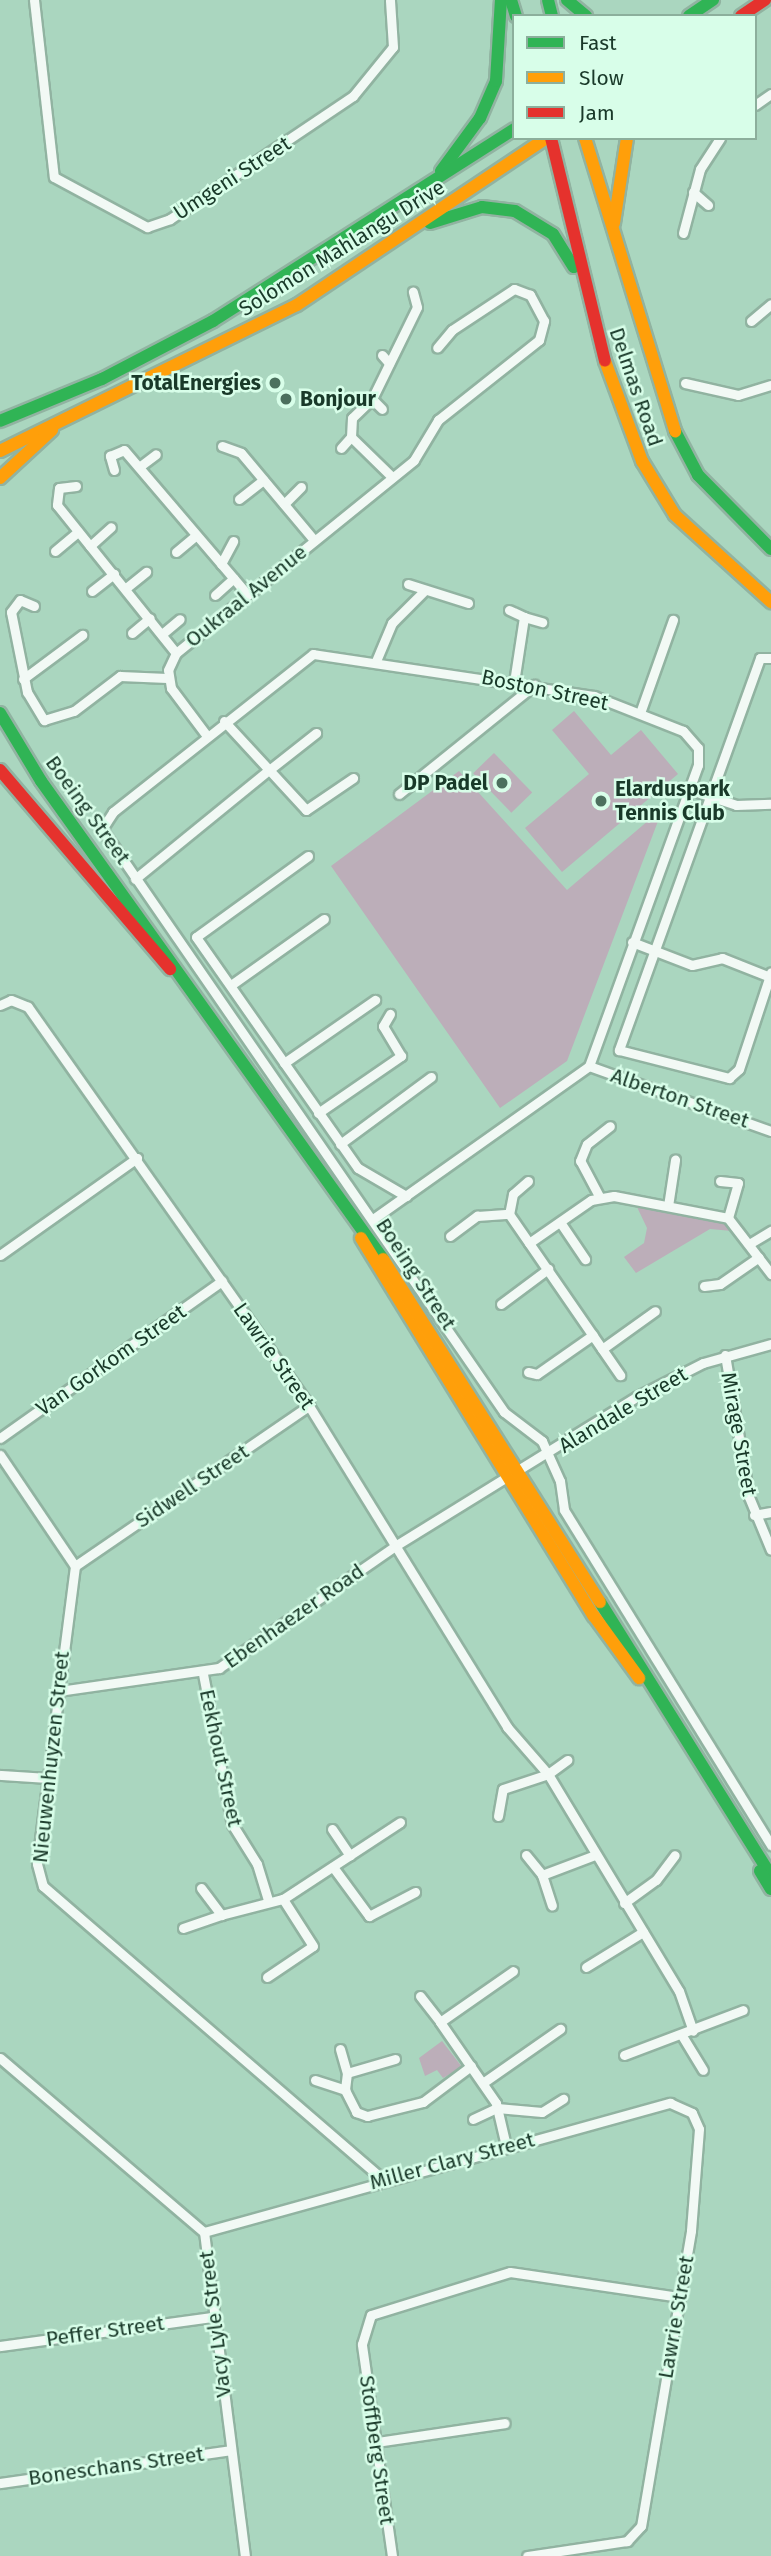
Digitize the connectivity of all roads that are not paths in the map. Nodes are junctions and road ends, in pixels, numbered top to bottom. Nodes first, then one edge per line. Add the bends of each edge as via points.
1 (34, 0) edge
2 (390, 0) edge
3 (500, 0) edge
4 (567, 0) edge
5 (765, 0) edge
6 (710, 2) edge
7 (584, 14) edge
8 (685, 14) edge
9 (692, 14) edge
10 (744, 14) edge
11 (512, 131) edge
12 (545, 140) edge
13 (548, 140) edge
14 (586, 140) edge
15 (626, 140) edge
16 (719, 140) edge
17 (426, 187) junction
18 (693, 192) junction
19 (709, 205) dead end
20 (405, 233) junction
21 (683, 233) dead end
22 (615, 242) junction
23 (413, 292) dead end
24 (586, 296) junction
25 (771, 304) edge
26 (751, 320) dead end
27 (437, 348) dead end
28 (382, 355) dead end
29 (389, 363) junction
30 (369, 383) dead end
31 (685, 383) dead end
32 (771, 385) edge
33 (374, 394) junction
34 (382, 409) dead end
35 (345, 411) dead end
36 (352, 418) junction
37 (0, 421) edge
38 (58, 424) junction
39 (351, 437) junction
40 (222, 446) dead end
41 (341, 448) dead end
42 (0, 451) edge
43 (156, 454) dead end
44 (139, 467) junction
45 (114, 470) dead end
46 (391, 476) junction
47 (0, 478) edge
48 (263, 480) junction
49 (76, 486) dead end
50 (301, 488) dead end
51 (239, 499) dead end
52 (284, 504) junction
53 (111, 527) dead end
54 (78, 532) junction
55 (195, 536) junction
56 (314, 540) junction
57 (233, 541) dead end
58 (90, 546) junction
59 (771, 549) edge
60 (55, 551) dead end
61 (176, 552) dead end
62 (221, 564) junction
63 (146, 572) dead end
64 (114, 575) junction
65 (234, 578) junction
66 (408, 584) dead end
67 (126, 588) junction
68 (92, 591) dead end
69 (423, 592) junction
70 (247, 594) junction
71 (215, 595) dead end
72 (771, 602) edge
73 (468, 603) dead end
74 (34, 606) dead end
75 (509, 610) dead end
76 (524, 617) junction
77 (150, 618) junction
78 (180, 619) dead end
79 (673, 620) dead end
80 (542, 622) dead end
81 (132, 633) dead end
82 (162, 634) junction
83 (82, 635) dead end
84 (176, 653) junction
85 (771, 658) edge
86 (376, 661) junction
87 (167, 678) junction
88 (23, 680) junction
89 (514, 682) junction
90 (534, 685) junction
91 (0, 713) edge
92 (640, 713) junction
93 (224, 721) junction
94 (316, 733) dead end
95 (207, 736) junction
96 (0, 770) edge
97 (267, 771) junction
98 (353, 778) dead end
99 (688, 789) junction
100 (399, 794) dead end
101 (710, 795) junction
102 (771, 804) edge
103 (104, 834) joint
104 (308, 856) dead end
105 (135, 879) junction
106 (324, 919) dead end
107 (632, 942) junction
108 (652, 947) junction
109 (770, 975) edge
110 (231, 985) junction
111 (375, 1000) dead end
112 (0, 1005) edge
113 (390, 1014) dead end
114 (284, 1063) junction
115 (589, 1066) junction
116 (431, 1077) dead end
117 (318, 1113) junction
118 (610, 1126) dead end
119 (771, 1131) edge
120 (340, 1144) junction
121 (137, 1158) junction
122 (675, 1160) dead end
123 (528, 1181) dead end
124 (720, 1181) dead end
125 (406, 1196) junction
126 (599, 1196) junction
127 (668, 1206) junction
128 (509, 1214) junction
129 (728, 1218) junction
130 (373, 1219) junction
131 (560, 1222) junction
132 (771, 1231) edge
133 (450, 1236) dead end
134 (529, 1243) junction
135 (749, 1244) junction
136 (0, 1255) edge
137 (759, 1257) junction
138 (585, 1259) dead end
139 (548, 1269) junction
140 (771, 1274) edge
141 (222, 1281) junction
142 (704, 1286) dead end
143 (501, 1304) dead end
144 (655, 1311) dead end
145 (593, 1335) junction
146 (771, 1344) edge
147 (602, 1349) junction
148 (725, 1355) junction
149 (528, 1372) dead end
150 (620, 1375) dead end
151 (309, 1406) junction
152 (0, 1438) edge
153 (0, 1455) edge
154 (548, 1455) junction
155 (511, 1473) junction
156 (771, 1512) edge
157 (754, 1515) junction
158 (395, 1546) junction
159 (771, 1550) edge
160 (75, 1566) junction
161 (203, 1674) junction
162 (59, 1691) junction
163 (567, 1760) dead end
164 (548, 1774) junction
165 (0, 1775) edge
166 (47, 1778) junction
167 (498, 1816) dead end
168 (400, 1822) dead end
169 (332, 1829) dead end
170 (771, 1845) edge
171 (526, 1855) dead end
172 (595, 1855) junction
173 (675, 1855) dead end
174 (350, 1856) junction
175 (333, 1867) junction
176 (542, 1875) junction
177 (771, 1876) edge
178 (201, 1888) dead end
179 (771, 1889) edge
180 (415, 1892) dead end
181 (268, 1899) junction
182 (283, 1899) junction
183 (624, 1903) junction
184 (551, 1905) dead end
185 (222, 1915) junction
186 (183, 1928) dead end
187 (643, 1932) junction
188 (586, 1967) dead end
189 (513, 1971) dead end
190 (267, 1977) dead end
191 (419, 1996) dead end
192 (743, 2010) dead end
193 (440, 2022) junction
194 (560, 2029) dead end
195 (693, 2031) junction
196 (681, 2034) junction
197 (340, 2049) dead end
198 (624, 2055) dead end
199 (0, 2058) edge
200 (395, 2059) dead end
201 (471, 2066) junction
202 (703, 2070) dead end
203 (347, 2073) junction
204 (315, 2080) dead end
205 (484, 2082) junction
206 (345, 2090) junction
207 (563, 2099) dead end
208 (497, 2108) junction
209 (473, 2119) dead end
210 (697, 2119) joint
211 (506, 2146) junction
212 (382, 2179) junction
213 (204, 2232) junction
214 (680, 2297) junction
215 (211, 2317) junction
216 (0, 2346) edge
217 (505, 2423) dead end
218 (377, 2442) junction
219 (231, 2449) junction
220 (0, 2483) edge
221 (245, 2556) edge
222 (392, 2556) edge
223 (527, 2556) edge

1 - 2 street, Umgeni Street via 54,177 146,227 170,219 353,96 393,47
3 - 17 main road via 496,81 461,150
4 - 7 main road
5 - 10 main road
6 - 8 main road
6 - 9 main road
11 - 17 main road, Solomon Mahlangu Drive
12 - 20 main road, Solomon Mahlangu Drive
13 - 24 main road, Delmas Road
14 - 22 main road, Delmas Road
15 - 22 main road via 617,177
16 - 18 street
17 - 37 main road, Solomon Mahlangu Drive via 213,321 102,379
18 - 19 street
18 - 21 street
20 - 24 main road via 482,207 515,211 553,234
20 - 38 main road, Solomon Mahlangu Drive via 297,304
22 - 59 main road, Delmas Road via 645,357 678,441 727,510
23 - 29 street via 417,307
24 - 72 main road, Delmas Road via 615,398 642,461 675,515 706,548
25 - 26 street
27 - 46 street, Oukraal Avenue via 452,330 514,289 530,295 544,321 539,340 438,420 418,456
28 - 29 street
29 - 33 street
30 - 33 street
31 - 32 street via 738,395
33 - 34 street
33 - 36 street
35 - 36 street
36 - 39 street
38 - 42 main road, Solomon Mahlangu Drive
38 - 47 main road
39 - 41 street
39 - 46 street
40 - 48 street via 241,453
43 - 44 street
44 - 45 street via 122,450 109,458
44 - 55 street
46 - 56 street, Oukraal Avenue
48 - 51 street
48 - 52 street
49 - 54 street via 64,483 55,501
50 - 52 street
52 - 56 street
53 - 58 street
54 - 58 street
54 - 60 street
55 - 61 street
55 - 62 street
56 - 70 street, Oukraal Avenue
57 - 62 street
58 - 64 street
62 - 65 street
63 - 67 street
64 - 67 street
64 - 68 street
65 - 70 street
65 - 71 street
66 - 69 street
67 - 77 street
69 - 73 street
69 - 86 street via 392,623
70 - 84 street, Oukraal Avenue
74 - 88 street via 20,600 11,609
75 - 76 street
76 - 80 street
76 - 89 street
77 - 81 street
77 - 82 street
78 - 82 street
79 - 92 street
82 - 84 street
83 - 88 street
84 - 87 street, Oukraal Avenue
85 - 101 street via 760,657
86 - 89 street, Boston Street
86 - 93 street, Boston Street via 328,653 305,657
87 - 88 street via 120,676 74,711 48,720
87 - 95 street
89 - 90 street, Boston Street
90 - 92 street, Boston Street
90 - 100 street
91 - 155 main road, Boeing Street via 41,781 363,1227
92 - 99 street, Boston Street via 694,741 698,765
93 - 95 street, Boston Street
93 - 97 street
94 - 97 street
95 - 103 street, Boston Street via 109,816
96 - 155 main road, Boeing Street via 146,937 250,1080 360,1237
97 - 98 street via 306,810
97 - 105 street
99 - 101 street
99 - 107 street, Boston Street
101 - 102 street via 736,805
101 - 108 street
103 - 105 street, Boeing Street
104 - 110 street via 198,932 197,941
105 - 130 street, Boeing Street
106 - 110 street
107 - 108 street
107 - 115 street, Boston Street
108 - 109 street via 692,965 722,958
108 - 109 street via 618,1046 631,1058 729,1077 739,1069
110 - 114 street
111 - 114 street
112 - 121 street, Lawrie Street via 11,1000 28,1007
113 - 117 street via 383,1026 401,1056
114 - 117 street
115 - 119 street, Alberton Street
115 - 125 street
116 - 120 street
117 - 120 street
118 - 126 street via 587,1144 580,1161
120 - 125 street via 366,1175
121 - 136 street
121 - 141 street, Lawrie Street
122 - 127 street
123 - 128 street via 513,1194
124 - 129 street via 738,1183
125 - 130 street
126 - 127 street
126 - 131 street
127 - 129 street
128 - 133 street via 477,1216
128 - 134 street
129 - 135 street
130 - 154 street, Boeing Street via 504,1412 530,1428
131 - 134 street
131 - 138 street
132 - 135 street
134 - 139 street
135 - 137 street
137 - 140 street
137 - 142 street via 720,1284
139 - 143 street
139 - 145 street
141 - 151 street, Lawrie Street
141 - 152 street, Van Gorkom Street
144 - 147 street
145 - 147 street
145 - 149 street via 537,1374
146 - 148 street, Alandale Street
147 - 150 street
148 - 154 street, Alandale Street via 636,1397
148 - 157 street, Mirage Street
151 - 158 street, Lawrie Street
151 - 160 street, Sidwell Street
153 - 160 street
154 - 155 street, Alandale Street
154 - 170 street, Boeing Street via 564,1510
155 - 158 street, Ebenhaezer Road
155 - 177 main road, Boeing Street
155 - 179 main road, Boeing Street
156 - 157 street
157 - 159 street, Mirage Street
158 - 161 street, Ebenhaezer Road
158 - 164 street, Lawrie Street via 520,1741
160 - 162 street, Nieuwenhuyzen Street
161 - 162 street, Ebenhaezer Road
161 - 181 street, Eekhout Street via 232,1824
162 - 166 street, Nieuwenhuyzen Street
163 - 164 street
164 - 167 street via 503,1789
164 - 172 street, Lawrie Street
165 - 166 street
166 - 212 street, Nieuwenhuyzen Street via 37,1864 53,1899
168 - 174 street
169 - 174 street
171 - 176 street
172 - 176 street
172 - 183 street, Lawrie Street
173 - 183 street via 656,1880
174 - 175 street
175 - 180 street via 369,1916
175 - 182 street
176 - 184 street
178 - 185 street
181 - 182 street
181 - 185 street
182 - 190 street via 313,1946
183 - 187 street, Lawrie Street
185 - 186 street
187 - 188 street
187 - 195 street, Lawrie Street via 679,1991
189 - 193 street
191 - 193 street
192 - 195 street
193 - 201 street
194 - 205 street
195 - 196 street
196 - 198 street
196 - 202 street
197 - 203 street
199 - 213 street, Vacy Lyle Street
200 - 203 street
201 - 205 street
201 - 206 street via 423,2102 367,2116 350,2106
203 - 206 street
204 - 206 street
205 - 208 street
207 - 208 street via 535,2113
208 - 209 street
208 - 211 street
210 - 211 street, Miller Clary Street via 670,2103
210 - 214 street, Lawrie Street via 691,2231
211 - 212 street, Miller Clary Street
212 - 213 street, Miller Clary Street
213 - 215 street, Vacy Lyle Street
214 - 218 street, Stoffberg Street via 510,2272 378,2310 366,2323 362,2344
214 - 223 street, Lawrie Street via 643,2514 627,2541
215 - 216 street, Peffer Street
215 - 219 street, Vacy Lyle Street
217 - 218 street
218 - 222 street, Stoffberg Street
219 - 220 street, Boneschans Street
219 - 221 street, Vacy Lyle Street

